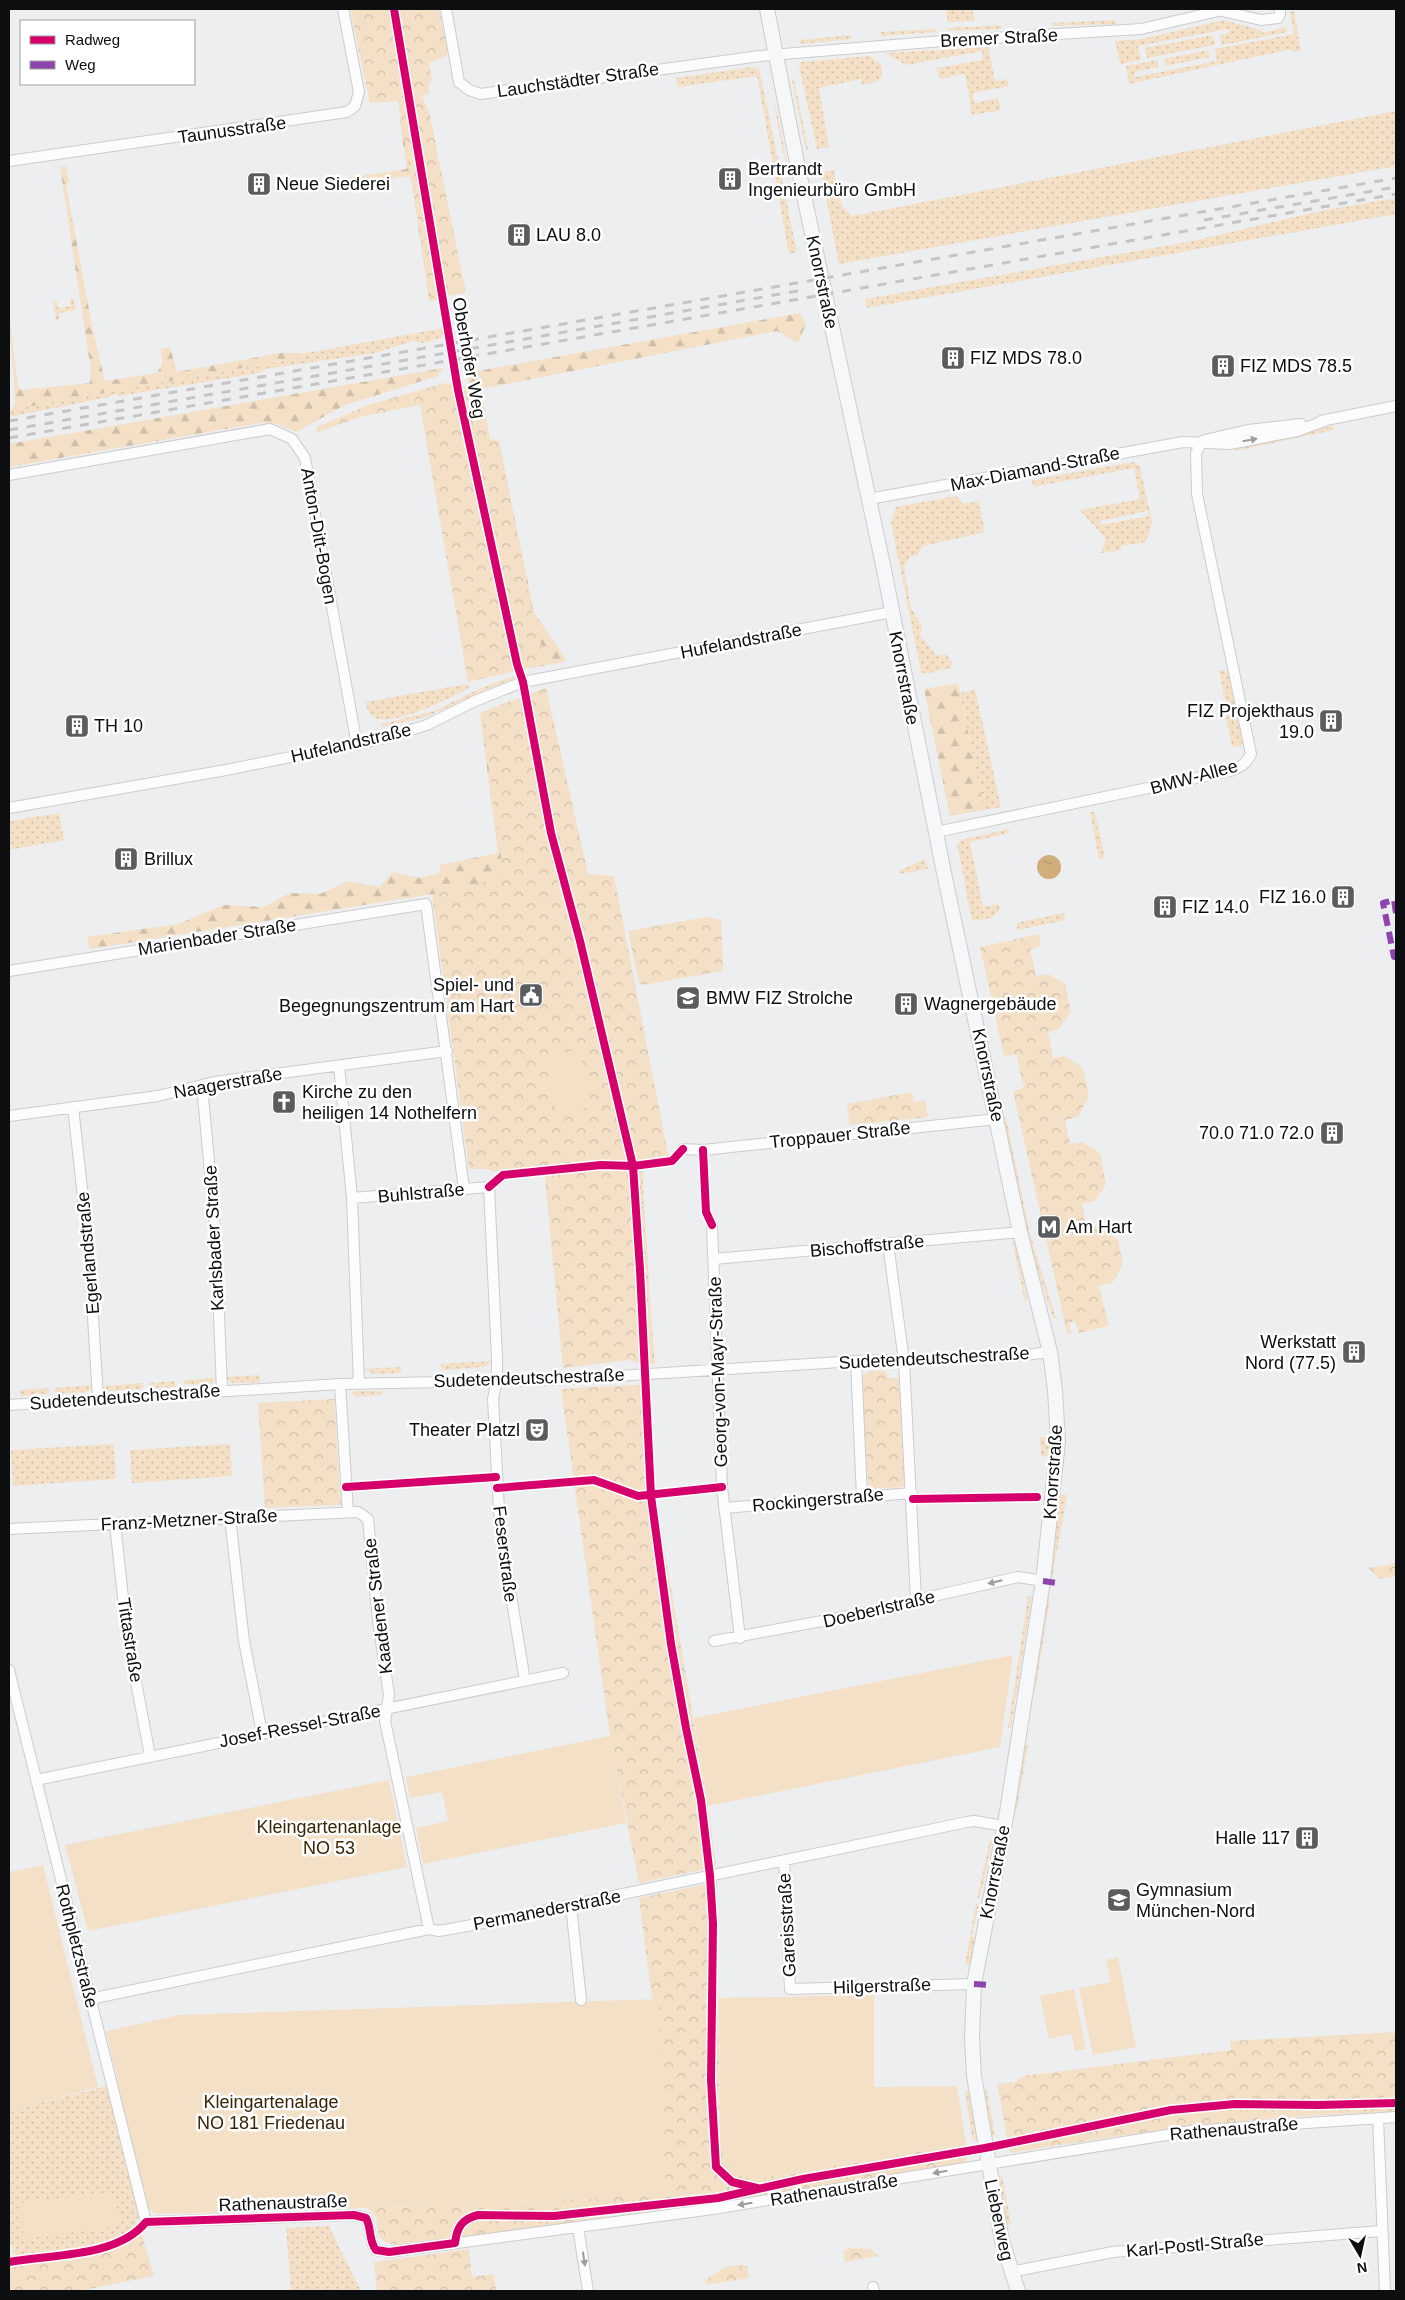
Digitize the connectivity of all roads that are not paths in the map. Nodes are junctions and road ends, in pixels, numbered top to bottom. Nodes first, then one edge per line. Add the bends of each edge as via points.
1 (343, 9) edge
2 (446, 9) edge
3 (767, 9) edge
4 (1280, 9) edge
5 (1225, 10) edge
6 (775, 55) junction
7 (9, 161) edge
8 (1396, 406) edge
9 (1202, 442) junction
10 (9, 475) edge
11 (869, 500) junction
12 (892, 612) junction
13 (357, 744) junction
14 (9, 808) edge
15 (936, 832) junction
16 (9, 971) edge
17 (447, 1051) junction
18 (339, 1066) junction
19 (202, 1085) junction
20 (73, 1107) junction
21 (9, 1116) edge
22 (997, 1119) junction
23 (683, 1149) dead end
24 (489, 1188) joint
25 (464, 1189) junction
26 (352, 1198) junction
27 (712, 1225) dead end
28 (1020, 1232) junction
29 (888, 1244) junction
30 (714, 1259) junction
31 (1050, 1352) junction
32 (856, 1361) junction
33 (904, 1361) junction
34 (717, 1369) junction
35 (497, 1380) junction
36 (340, 1384) junction
37 (359, 1384) junction
38 (222, 1391) junction
39 (98, 1399) junction
40 (9, 1405) edge
41 (912, 1493) junction
42 (862, 1497) junction
43 (724, 1508) junction
44 (348, 1512) junction
45 (230, 1518) junction
46 (368, 1519) joint
47 (115, 1524) junction
48 (9, 1529) edge
49 (1043, 1581) junction
50 (916, 1600) junction
51 (740, 1638) junction
52 (714, 1641) dead end
53 (9, 1670) edge
54 (563, 1673) dead end
55 (525, 1681) junction
56 (388, 1709) junction
57 (262, 1734) junction
58 (150, 1756) junction
59 (36, 1780) junction
60 (1004, 1826) junction
61 (784, 1861) junction
62 (572, 1905) junction
63 (429, 1929) junction
64 (974, 1984) junction
65 (790, 1989) joint
66 (90, 1999) junction
67 (581, 2000) dead end
68 (1396, 2117) edge
69 (1378, 2118) junction
70 (985, 2148) joint
71 (988, 2163) junction
72 (146, 2222) joint
73 (578, 2227) junction
74 (1381, 2231) junction
75 (1010, 2272) junction
76 (588, 2291) edge
77 (1018, 2291) edge
78 (1385, 2291) edge

1 - 7 street, Taunusstraße via 359,92 355,106 347,112
2 - 6 street, Lauchstädter Straße via 459,82 480,94
3 - 6 street, Knorrstraße
4 - 5 street, Bremer Straße via 1278,18 1268,20
5 - 6 street, Bremer Straße via 1124,32 943,41
6 - 11 street, Knorrstraße
8 - 9 street, Max-Diamand-Straße via 1230,444
9 - 11 street, Max-Diamand-Straße via 1145,448
9 - 15 street, BMW-Allee via 1196,454 1197,494 1249,745 1247,762 1230,771
10 - 13 street, Anton-Ditt-Bogen via 270,429 292,439 305,458
11 - 12 street, Knorrstraße
12 - 13 street, Hufelandstraße via 523,682 427,725
12 - 15 street, Knorrstraße
13 - 14 street, Hufelandstraße
15 - 22 street, Knorrstraße
16 - 17 street, Marienbader Straße via 426,904
17 - 18 street, Naagerstraße
17 - 25 street
18 - 19 street, Naagerstraße
18 - 26 street
19 - 20 street, Naagerstraße via 158,1096
19 - 38 street, Karlsbader Straße via 216,1239
20 - 21 street, Naagerstraße
20 - 39 street, Egerlandstraße via 89,1252
22 - 23 street, Troppauer Straße via 703,1150
22 - 28 street, Knorrstraße
24 - 25 street, Buhlstraße
24 - 35 street, Feserstraße
25 - 26 street, Buhlstraße
26 - 37 street
27 - 30 street, Georg-von-Mayr-Straße
28 - 29 street, Bischoffstraße
28 - 31 street, Knorrstraße
29 - 30 street, Bischoffstraße
29 - 33 street
30 - 34 street, Georg-von-Mayr-Straße
31 - 33 street, Sudetendeutschestraße
31 - 49 street, Knorrstraße via 1058,1442
32 - 33 street, Sudetendeutschestraße
32 - 34 street, Sudetendeutschestraße
32 - 42 street
33 - 41 street
34 - 35 street, Sudetendeutschestraße via 553,1380
34 - 43 street, Georg-von-Mayr-Straße
35 - 37 street, Sudetendeutschestraße
35 - 55 street, Feserstraße via 492,1399 500,1528
36 - 37 street, Sudetendeutschestraße
36 - 38 street, Sudetendeutschestraße
36 - 44 street
38 - 39 street, Sudetendeutschestraße
39 - 40 street, Sudetendeutschestraße
41 - 42 street, Rockingerstraße
41 - 50 street
42 - 43 street, Rockingerstraße
43 - 51 street, Georg-von-Mayr-Straße
44 - 45 street, Franz-Metzner-Straße
44 - 46 street, Franz-Metzner-Straße via 358,1512
45 - 47 street, Franz-Metzner-Straße
45 - 57 street via 244,1641
46 - 56 street, Kaadener Straße via 389,1694
47 - 48 street, Franz-Metzner-Straße
47 - 58 street, Tittastraße via 127,1634
49 -> 50 street, Doeberlstraße via 1018,1577
49 - 60 street, Knorrstraße
50 - 51 street, Doeberlstraße via 903,1606
51 - 52 street, Doeberlstraße
53 - 59 street, Rothpletzstraße
54 - 55 street, Josef-Ressel-Straße
55 - 56 street, Josef-Ressel-Straße
56 - 57 street, Josef-Ressel-Straße
56 - 63 street, Kaadener Straße via 385,1721
57 - 58 street, Josef-Ressel-Straße
58 - 59 street, Josef-Ressel-Straße
59 - 66 street, Rothpletzstraße
60 - 61 street, Permanederstraße via 967,1822
60 - 64 street, Knorrstraße
61 - 62 street, Permanederstraße
61 - 65 street, Gareisstraße
62 - 63 street, Permanederstraße via 439,1931
62 - 67 street
63 - 66 street, Permanederstraße
64 - 65 street, Hilgerstraße
64 - 70 street, Knorrstraße via 974,2076
66 - 72 street, Rothpletzstraße
68 - 69 street, Rathenaustraße
69 - 71 street, Rathenaustraße via 1191,2131
69 - 74 street
70 - 71 street, Lieberweg
71 -> 73 street, Rathenaustraße via 838,2189
71 - 75 street, Lieberweg
72 - 73 street, Rathenaustraße via 354,2215 366,2218 370,2242 376,2250 389,2252
73 -> 76 street
74 - 75 street, Karl-Postl-Straße via 1113,2252
74 - 78 street
75 - 77 street, Lieberweg

